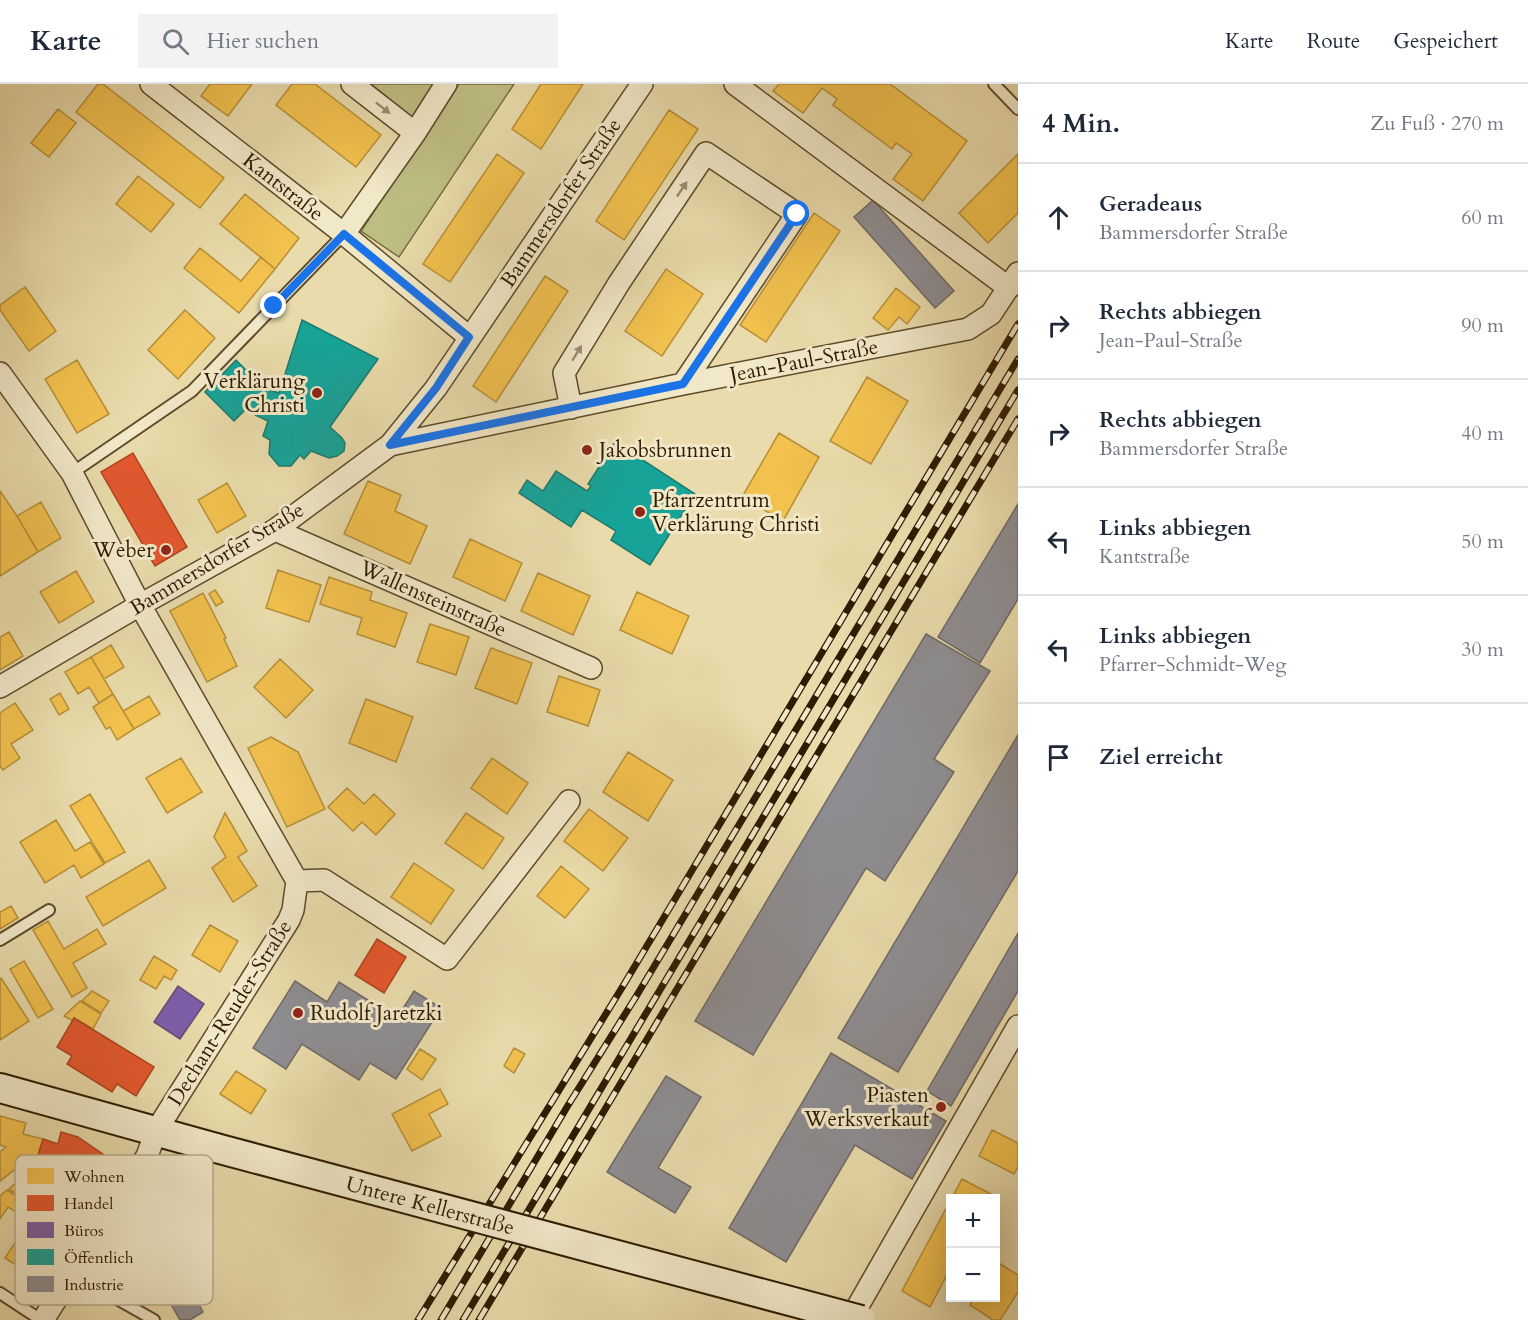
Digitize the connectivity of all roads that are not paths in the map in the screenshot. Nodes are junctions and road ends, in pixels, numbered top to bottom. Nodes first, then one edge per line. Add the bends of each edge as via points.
1 (151, 84) edge
2 (352, 84) edge
3 (446, 84) edge
4 (642, 84) edge
5 (994, 84) edge
6 (739, 85) edge
7 (1018, 109) edge
8 (415, 133) junction
9 (344, 234) junction
10 (1014, 281) edge
11 (469, 337) junction
12 (0, 373) edge
13 (683, 384) junction
14 (571, 408) junction
15 (390, 445) junction
16 (72, 473) junction
17 (275, 530) junction
18 (140, 605) junction
19 (591, 668) dead end
20 (0, 687) edge
21 (568, 801) dead end
22 (297, 881) junction
23 (49, 910) dead end
24 (0, 940) edge
25 (1018, 1026) edge
26 (0, 1088) edge
27 (156, 1131) junction
28 (147, 1155) edge
29 (0, 1293) edge
30 (15, 1303) edge
31 (19, 1305) edge
32 (52, 1305) edge
33 (128, 1305) edge
34 (42, 1320) edge
35 (154, 1320) edge
36 (849, 1320) edge
37 (861, 1320) edge

1 - 9 street, Kantstraße
2 -> 8 street
3 - 8 street
4 - 11 street, Bammersdorfer Straße
5 - 7 lane
6 - 10 street
8 - 9 street
9 - 11 street, Kantstraße
9 - 16 lane via 192,391
10 - 13 street, Jean-Paul-Straße via 991,314 968,329
11 - 15 street, Bammersdorfer Straße via 436,388
12 - 16 street
13 - 14 street, Jean-Paul-Straße
14 -> 13 street via 564,374 706,153 797,214
14 - 15 street, Jean-Paul-Straße
15 - 17 street, Bammersdorfer Straße
16 - 18 street
17 - 18 street, Bammersdorfer Straße
17 - 19 street, Wallensteinstraße
18 - 20 street, Bammersdorfer Straße
18 - 22 street
21 - 22 street via 447,959 324,880
22 - 27 street, Dechant-Reuder-Straße via 289,920
23 - 24 lane
25 - 36 street
26 - 27 street, Untere Kellerstraße
27 - 28 street, Dechant-Reuder-Straße
27 - 37 street, Untere Kellerstraße, bridge
29 - 30 lane, Dechant-Reuder-Straße
31 - 34 lane, Dechant-Reuder-Straße
32 - 34 street, Dechant-Reuder-Straße
33 - 35 lane

